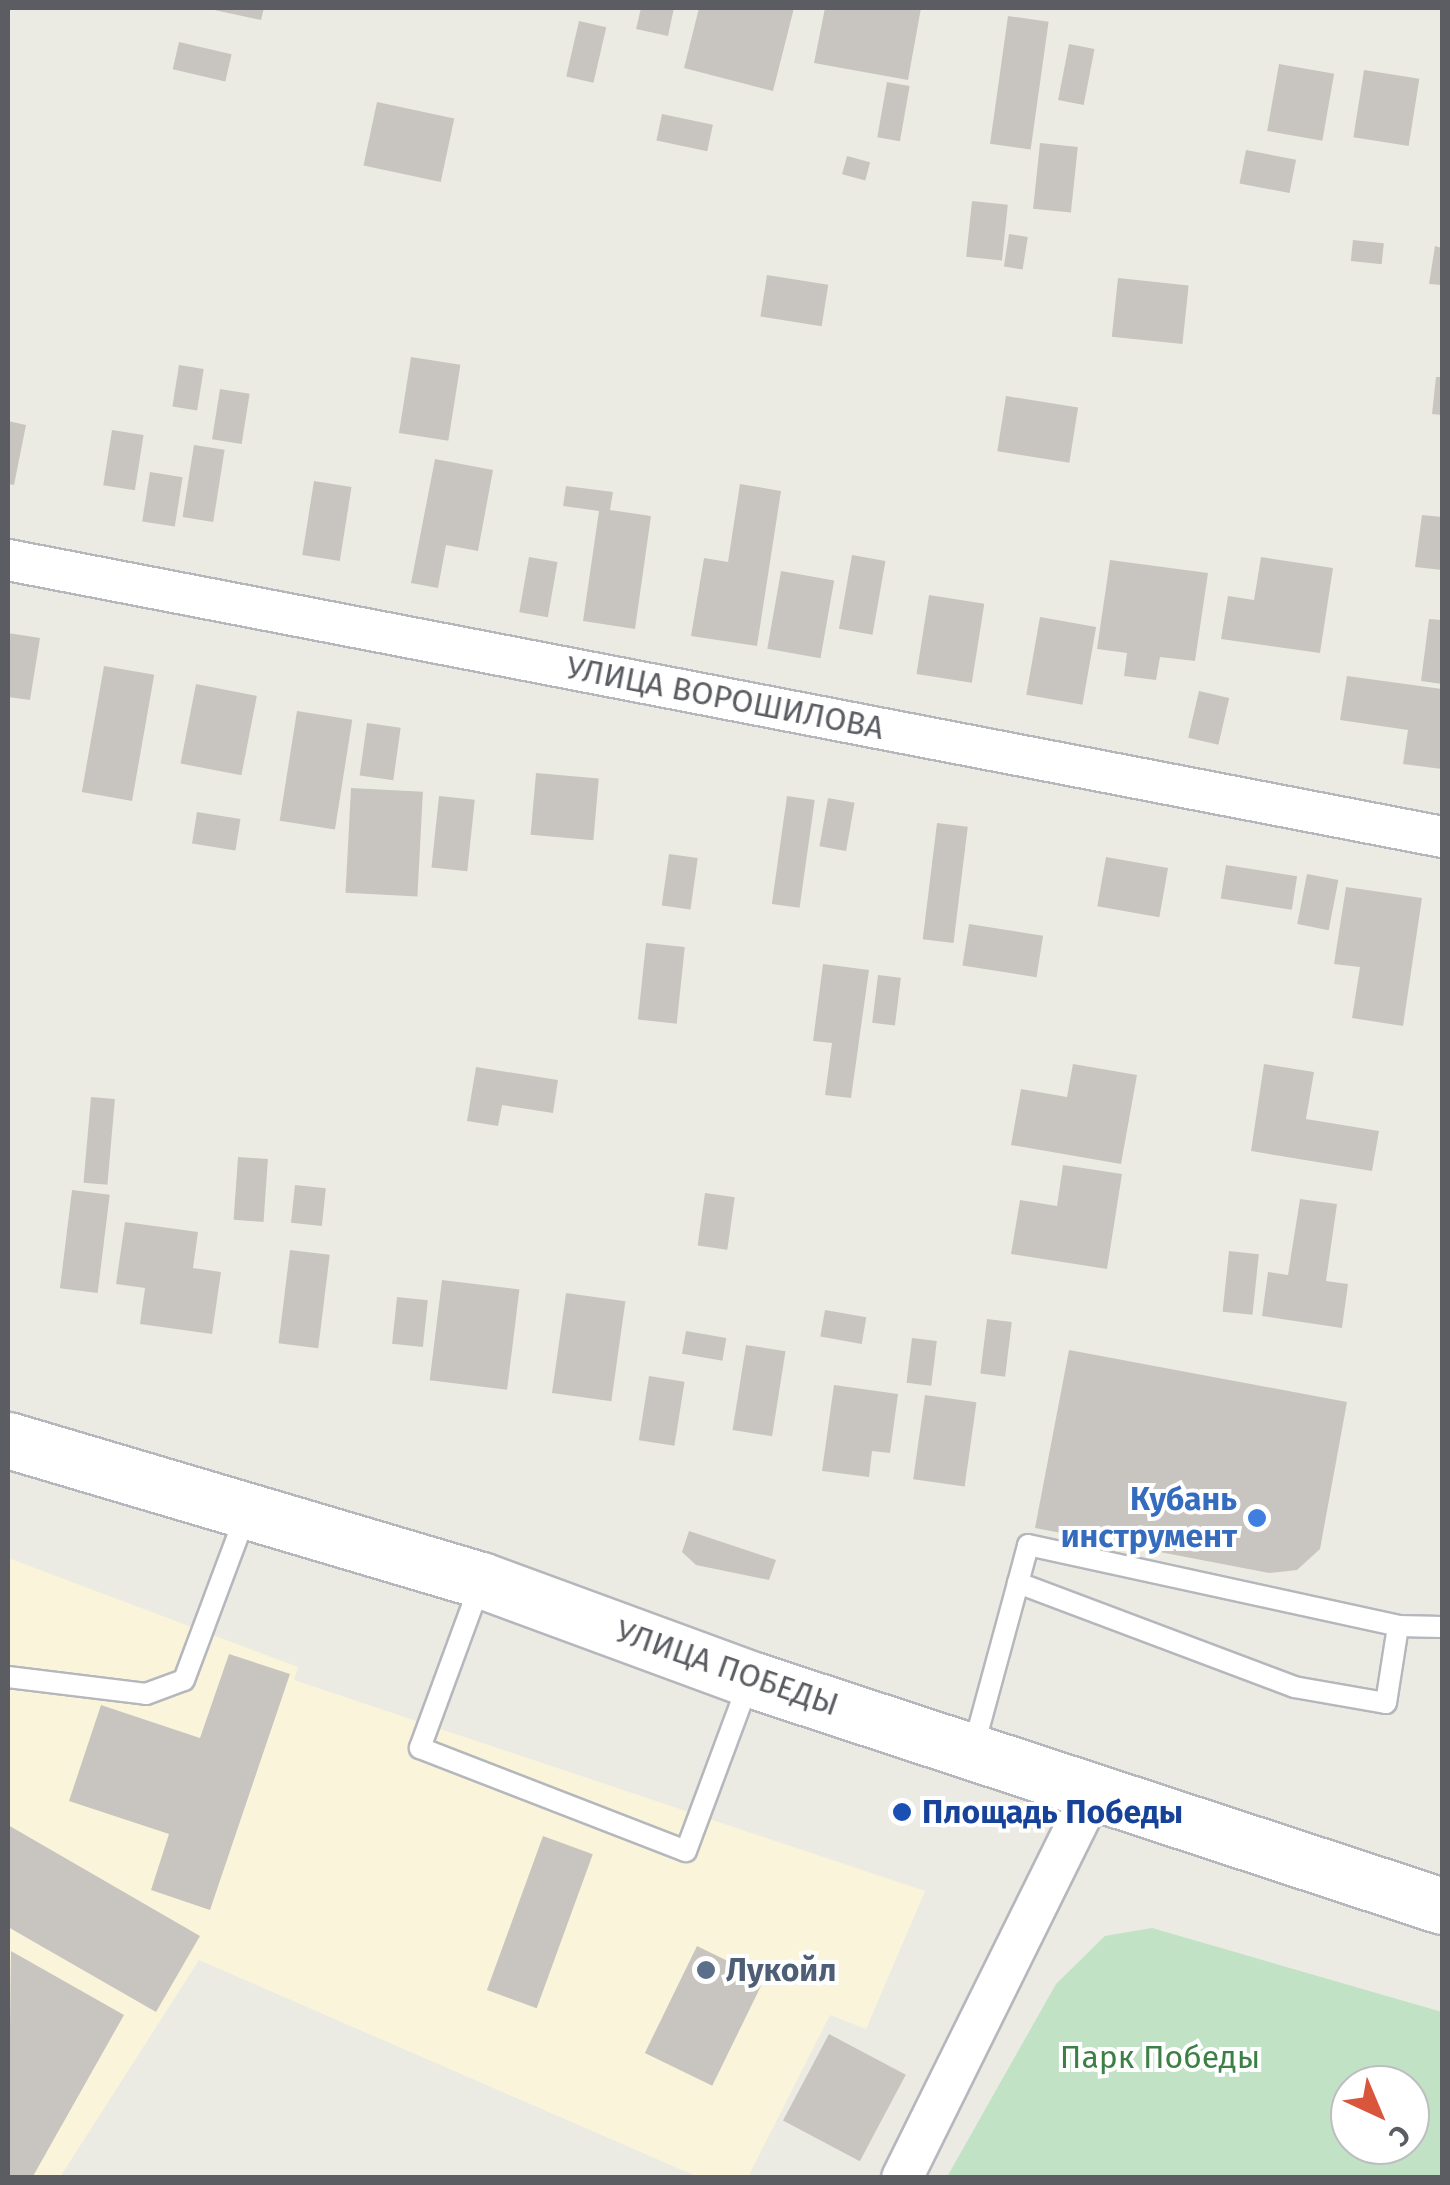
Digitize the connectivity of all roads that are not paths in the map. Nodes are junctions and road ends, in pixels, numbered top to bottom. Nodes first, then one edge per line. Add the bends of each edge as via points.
1 (8, 560) edge
2 (1442, 837) edge
3 (8, 1440) edge
4 (245, 1517) junction
5 (481, 1580) junction
6 (1018, 1582) junction
7 (1398, 1626) junction
8 (1442, 1627) edge
9 (8, 1678) edge
10 (750, 1679) junction
11 (973, 1750) junction
12 (1092, 1793) junction
13 (1442, 1906) edge
14 (902, 2178) edge

1 - 2 street, УЛИЦА ВОРОШИЛОВА
3 - 4 street, УЛИЦА ПОБЕДЫ
4 - 5 street, УЛИЦА ПОБЕДЫ
4 - 9 lane via 184,1680 146,1694
5 - 10 street, УЛИЦА ПОБЕДЫ
5 - 10 lane via 420,1748 686,1851
6 - 7 lane via 1028,1545
6 - 7 lane via 1294,1687 1386,1703
6 - 11 lane
7 - 8 lane
10 - 11 street, УЛИЦА ПОБЕДЫ
11 - 12 street, УЛИЦА ПОБЕДЫ
12 - 13 street, УЛИЦА ПОБЕДЫ
12 - 14 street

